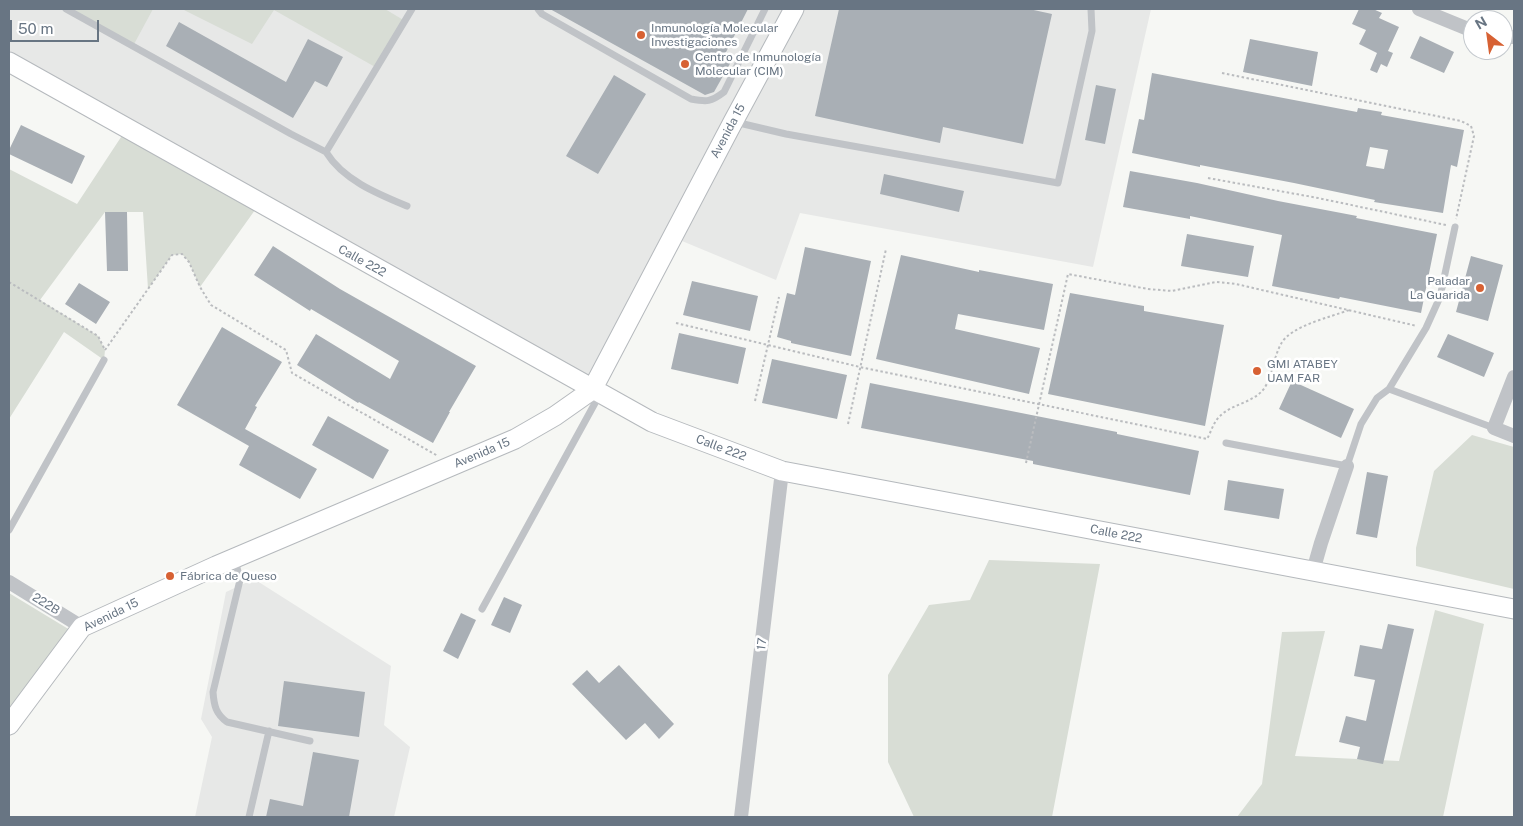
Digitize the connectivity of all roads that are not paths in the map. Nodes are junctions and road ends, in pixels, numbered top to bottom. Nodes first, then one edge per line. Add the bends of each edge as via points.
1 (66, 9) edge
2 (412, 9) edge
3 (538, 9) edge
4 (765, 9) edge
5 (794, 9) edge
6 (1091, 9) edge
7 (1419, 9) edge
8 (1463, 27) edge
9 (9, 62) edge
10 (733, 122) junction
11 (326, 152) junction
12 (407, 206) dead end
13 (1455, 226) road end
14 (104, 360) road end
15 (1514, 377) edge
16 (1389, 389) junction
17 (596, 392) junction
18 (1494, 428) junction
19 (1514, 436) edge
20 (1226, 443) dead end
21 (1347, 466) junction
22 (782, 471) junction
23 (9, 530) edge
24 (235, 558) junction
25 (1313, 571) junction
26 (9, 582) edge
27 (482, 609) dead end
28 (1514, 609) edge
29 (82, 626) junction
30 (9, 725) edge
31 (269, 731) junction
32 (310, 741) dead end
33 (249, 817) edge
34 (741, 817) edge

1 - 11 lane
2 - 11 lane
3 - 4 lane via 691,99 705,102 724,92
5 - 10 main road, Avenida 15
6 - 10 lane via 1092,31 1058,183
7 - 8 street
9 - 17 main road, Calle 222
10 - 17 main road, Avenida 15
11 - 12 lane via 332,162 347,174 379,195
13 - 16 lane via 1440,297 1426,328
14 - 23 lane
15 - 18 street
16 - 18 lane
16 - 21 lane via 1377,398 1361,424
17 - 22 main road, Calle 222 via 652,422
17 - 24 main road, Avenida 15 via 515,439
17 - 27 lane
18 - 19 street
20 - 21 lane
21 - 25 street
22 - 25 main road, Calle 222
22 - 34 street, 17
24 - 29 main road, Avenida 15
24 - 31 lane via 240,580 212,692 214,706 227,722
25 - 28 main road, Calle 222
26 - 29 street, 222B
29 - 30 main road, Avenida 15
31 - 32 lane
31 - 33 lane

